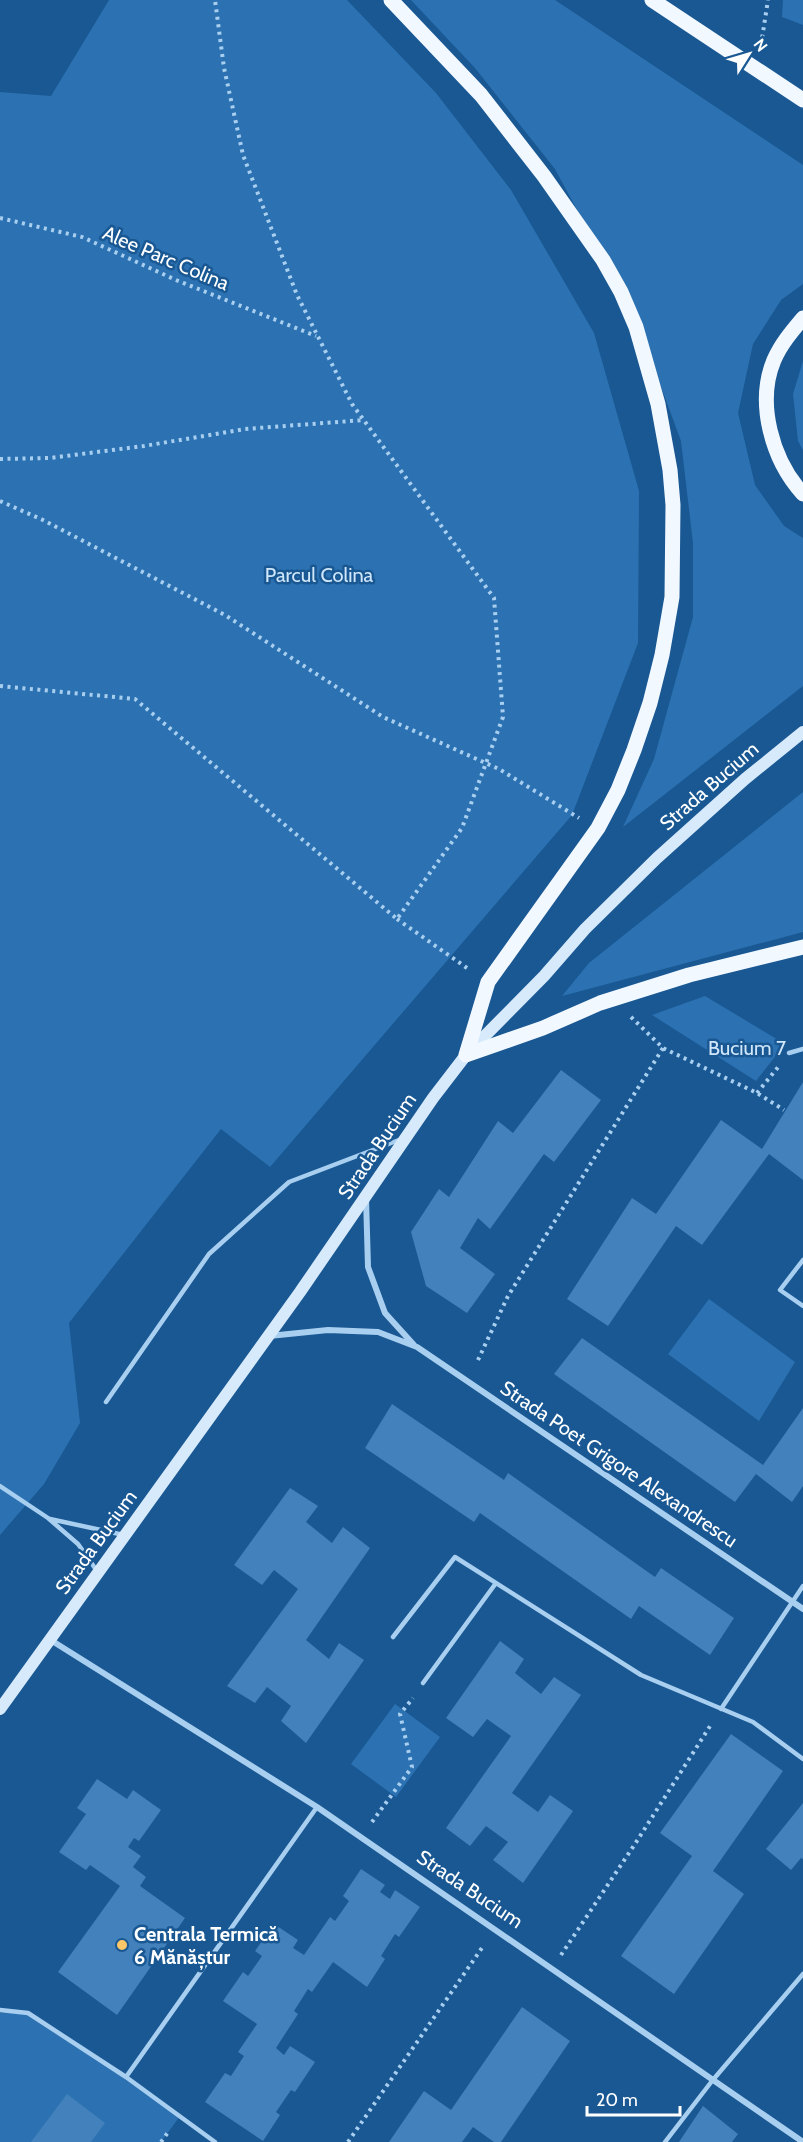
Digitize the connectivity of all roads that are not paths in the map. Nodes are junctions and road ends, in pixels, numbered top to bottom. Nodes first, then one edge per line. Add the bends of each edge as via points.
1 (391, 0) edge
2 (652, 0) edge
3 (786, 88) junction
4 (803, 89) edge
5 (803, 100) edge
6 (803, 318) edge
7 (803, 494) edge
8 (803, 732) edge
9 (803, 947) edge
10 (803, 1049) edge
11 (789, 1053) road end
12 (466, 1054) junction
13 (408, 1137) junction
14 (366, 1197) junction
15 (803, 1260) edge
16 (803, 1306) edge
17 (268, 1336) junction
18 (417, 1347) junction
19 (106, 1402) dead end
20 (0, 1486) edge
21 (48, 1518) junction
22 (126, 1535) junction
23 (98, 1573) junction
24 (496, 1583) junction
25 (803, 1586) edge
26 (792, 1601) junction
27 (803, 1609) edge
28 (393, 1637) dead end
29 (48, 1639) junction
30 (423, 1683) road end
31 (0, 1708) edge
32 (721, 1709) junction
33 (803, 1759) edge
34 (317, 1807) junction
35 (803, 1974) edge
36 (0, 2010) edge
37 (126, 2077) junction
38 (712, 2081) junction
39 (216, 2142) edge
40 (664, 2142) edge
41 (803, 2142) edge

1 - 12 main road via 481,95 544,176 621,292 636,327 658,404 673,505 672,597 662,655 650,703 618,790 598,828 488,982
2 - 3 main road
3 - 4 main road
3 - 5 main road
6 - 7 main road via 774,361 767,391 767,417 774,444
8 - 12 main road, Strada Bucium via 657,858
9 - 12 main road via 689,975 600,1003 543,1028
10 - 11 lane
12 - 13 main road, Strada Bucium
13 - 14 main road, Strada Bucium
13 - 19 lane via 289,1182 209,1254
14 - 17 main road, Strada Bucium
14 - 18 street via 368,1268 385,1313
15 - 16 lane via 780,1290
17 - 18 street via 328,1330 378,1332
17 - 22 main road, Strada Bucium
18 - 26 street, Strada Poet Grigore Alexandrescu
20 - 21 lane
21 - 22 lane
21 - 23 lane via 78,1544
22 - 23 main road, Strada Bucium
23 - 29 main road, Strada Bucium
24 - 28 lane via 455,1557
24 - 30 lane
24 - 32 lane via 641,1675
25 - 26 lane
26 - 27 street, Strada Poet Grigore Alexandrescu
26 - 32 lane
29 - 31 main road, Strada Bucium
29 - 34 street, Strada Bucium
32 - 33 lane via 753,1722
34 - 37 lane
34 - 38 street, Strada Bucium
35 - 38 lane
36 - 37 lane via 28,2013
37 - 39 lane
38 - 40 lane
38 - 41 street, Strada Bucium

